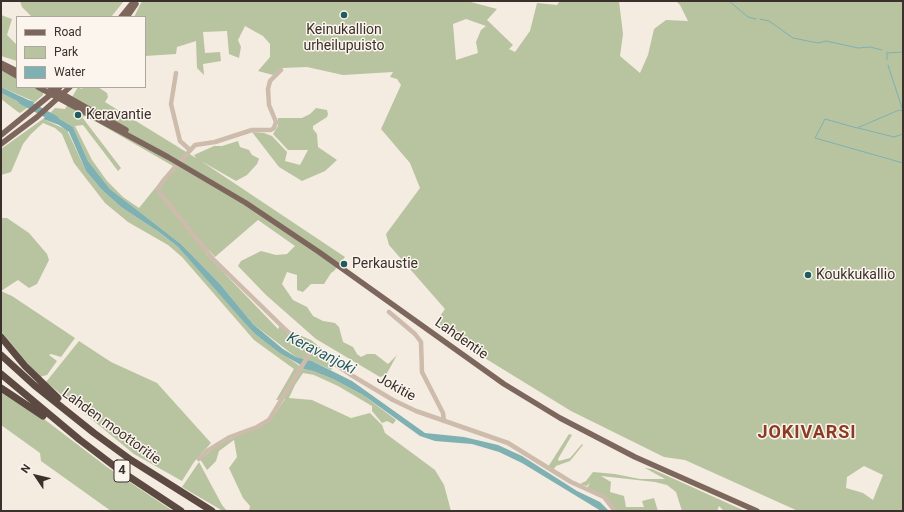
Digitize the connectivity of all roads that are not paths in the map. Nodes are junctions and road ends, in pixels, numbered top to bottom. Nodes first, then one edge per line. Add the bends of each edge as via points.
1 (134, 1) edge
2 (137, 1) edge
3 (122, 16) edge
4 (128, 16) edge
5 (1, 63) edge
6 (1, 67) edge
7 (16, 70) edge
8 (280, 70) dead end
9 (176, 73) dead end
10 (16, 75) edge
11 (42, 88) edge
12 (69, 88) edge
13 (56, 91) edge
14 (61, 96) junction
15 (1, 135) edge
16 (1, 144) edge
17 (190, 150) junction
18 (180, 163) junction
19 (389, 312) dead end
20 (1, 337) edge
21 (313, 348) junction
22 (1, 355) edge
23 (1, 374) edge
24 (1, 388) edge
25 (68, 413) junction
26 (444, 421) junction
27 (80, 440) junction
28 (199, 459) dead end
29 (181, 511) edge
30 (212, 511) edge
31 (615, 511) edge
32 (757, 511) edge

1 - 3 main road
2 - 4 main road
5 - 7 main road
6 - 10 main road
8 - 17 street via 270,81 268,89 269,105 276,122 274,128 252,130
9 - 17 street via 171,104 180,141
11 - 13 main road, Lahdentie
12 - 14 main road
13 - 14 main road, Lahdentie
13 - 15 main road
14 - 16 main road
14 - 18 main road, Lahdentie
17 - 18 street
18 - 21 street, Jokitie via 163,181 158,188 159,192 213,258 289,333
18 - 32 main road, Lahdentie via 246,203 504,384 560,418 635,457
19 - 26 street via 421,342 422,372 443,413
20 - 25 highway via 25,366 64,404
21 - 26 street, Jokitie via 393,400
21 - 28 street via 269,420 230,437
22 - 25 highway, Lahden moottoritie / 4
23 - 27 highway, Lahden moottoritie / 4
24 - 27 highway
25 - 30 highway, Lahden moottoritie / 4 via 131,460
26 - 31 street, Jokitie via 513,446 571,482 604,497
27 - 29 highway, Lahden moottoritie / 4 via 122,472

